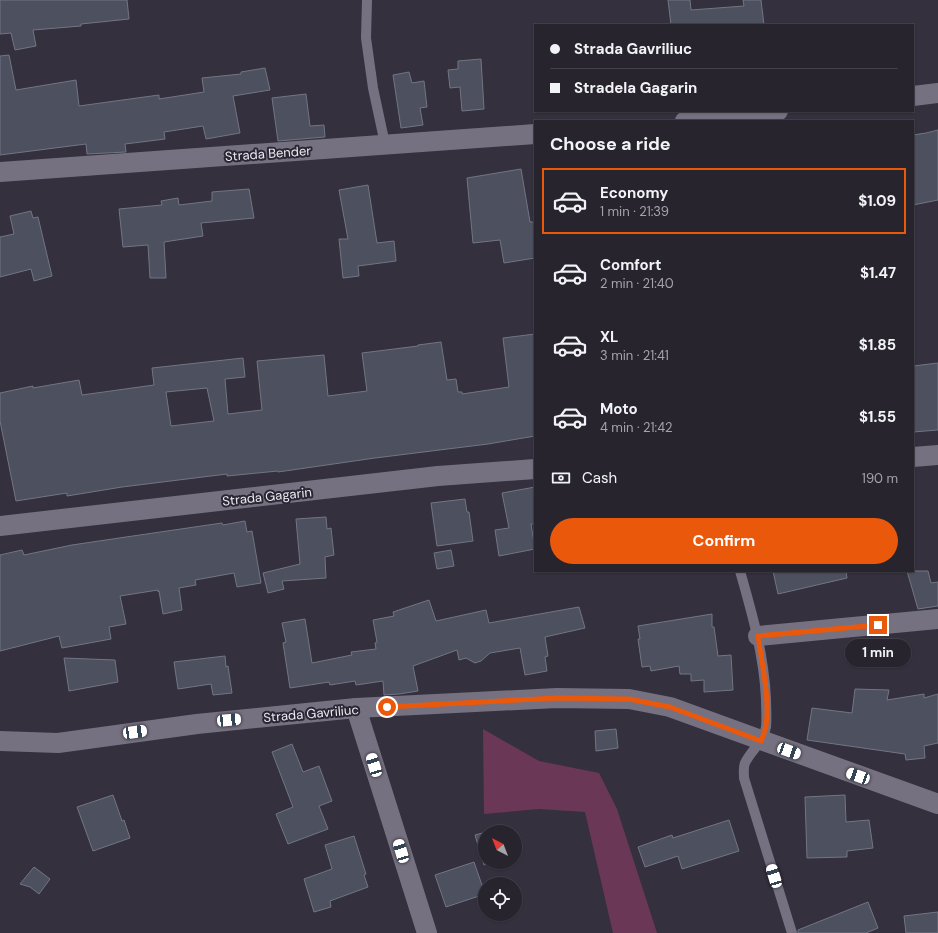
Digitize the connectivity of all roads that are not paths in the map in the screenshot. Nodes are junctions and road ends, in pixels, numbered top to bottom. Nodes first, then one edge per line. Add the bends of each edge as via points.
1 (367, 0) edge
2 (938, 93) edge
3 (914, 96) edge
4 (769, 112) edge
5 (694, 120) edge
6 (534, 134) edge
7 (385, 144) junction
8 (0, 172) edge
9 (938, 455) edge
10 (914, 457) edge
11 (534, 469) edge
12 (0, 526) edge
13 (740, 572) edge
14 (938, 620) edge
15 (758, 636) junction
16 (356, 708) junction
17 (0, 741) edge
18 (761, 741) junction
19 (938, 804) edge
20 (427, 933) edge
21 (792, 933) edge

1 - 7 lane via 366,38
2 - 3 street
4 - 5 street
6 - 7 street, Strada Bender
7 - 8 street, Strada Bender
9 - 10 street
11 - 12 street, Strada Gagarin via 438,476
13 - 15 lane
14 - 15 street
15 - 18 lane via 765,679 766,710 766,727
16 - 17 street, Strada Gavriliuc via 197,724 58,743
16 - 18 street, Strada Gavriliuc via 557,698 629,699 670,707
16 - 20 street
18 - 19 street, Strada Gavriliuc
18 - 21 lane via 744,764 744,778

